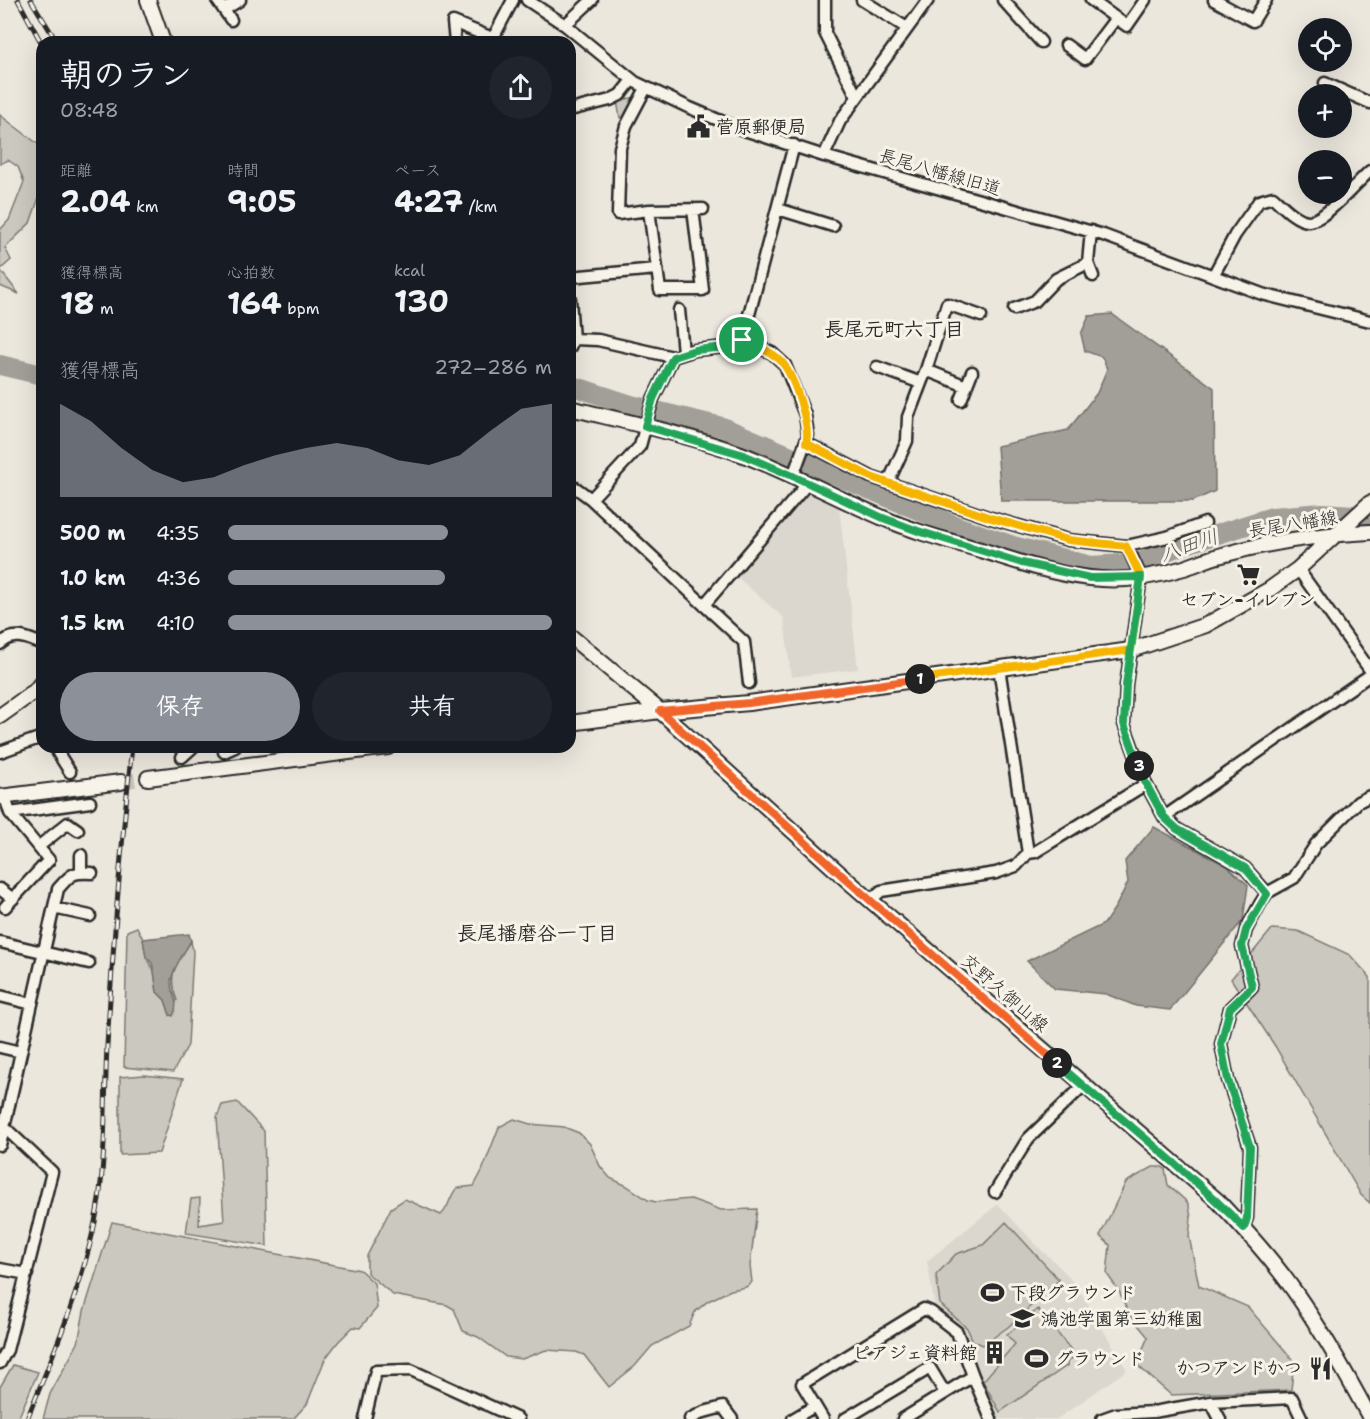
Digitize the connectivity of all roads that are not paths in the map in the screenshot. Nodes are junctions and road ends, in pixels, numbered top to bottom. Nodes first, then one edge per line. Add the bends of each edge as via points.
1 (148, 0) edge
2 (217, 0) edge
3 (240, 0) edge
4 (513, 0) edge
5 (527, 0) edge
6 (592, 0) edge
7 (825, 0) edge
8 (862, 0) edge
9 (928, 0) edge
10 (1004, 0) edge
11 (1091, 0) edge
12 (1145, 0) edge
13 (1214, 0) edge
14 (1266, 0) edge
15 (224, 10) junction
16 (1116, 18) junction
17 (231, 20) dead end
18 (565, 25) junction
19 (907, 28) junction
20 (161, 36) edge
21 (454, 36) edge
22 (483, 36) edge
23 (494, 36) edge
24 (1041, 42) dead end
25 (1066, 45) dead end
26 (632, 80) junction
27 (1325, 83) dead end
28 (646, 88) junction
29 (857, 97) junction
30 (1370, 103) edge
31 (576, 108) edge
32 (794, 145) junction
33 (824, 156) junction
34 (1370, 171) edge
35 (778, 209) junction
36 (650, 210) junction
37 (832, 226) dead end
38 (1091, 231) junction
39 (1088, 264) junction
40 (656, 269) junction
41 (576, 276) edge
42 (1093, 276) dead end
43 (1213, 276) junction
44 (1014, 309) dead end
45 (679, 310) dead end
46 (981, 316) dead end
47 (1370, 321) edge
48 (742, 340) junction
49 (576, 343) edge
50 (678, 355) junction
51 (877, 367) dead end
52 (926, 370) junction
53 (972, 372) dead end
54 (921, 383) junction
55 (966, 386) junction
56 (961, 400) dead end
57 (576, 409) edge
58 (646, 422) junction
59 (805, 445) junction
60 (795, 472) junction
61 (808, 483) junction
62 (888, 483) junction
63 (576, 488) edge
64 (591, 499) junction
65 (1370, 503) edge
66 (1205, 523) dead end
67 (1370, 532) edge
68 (1333, 535) junction
69 (1126, 546) junction
70 (1298, 568) junction
71 (1139, 572) junction
72 (704, 605) junction
73 (36, 641) edge
74 (576, 641) edge
75 (0, 644) edge
76 (1131, 650) junction
77 (999, 668) junction
78 (1370, 670) edge
79 (1370, 675) edge
80 (749, 683) dead end
81 (36, 689) edge
82 (660, 711) junction
83 (0, 716) edge
84 (576, 722) edge
85 (36, 739) edge
86 (0, 752) edge
87 (58, 753) edge
88 (187, 753) edge
89 (342, 753) edge
90 (183, 757) dead end
91 (70, 772) dead end
92 (148, 778) tunnel mouth
93 (121, 782) tunnel mouth
94 (1146, 784) junction
95 (1370, 796) edge
96 (2, 797) edge
97 (90, 802) dead end
98 (58, 806) junction
99 (10, 813) junction
100 (1164, 817) junction
101 (60, 829) junction
102 (78, 830) dead end
103 (38, 847) junction
104 (1028, 853) junction
105 (81, 855) dead end
106 (0, 889) edge
107 (1267, 894) junction
108 (13, 899) junction
109 (871, 900) junction
110 (5, 908) dead end
111 (54, 908) junction
112 (90, 916) dead end
113 (0, 942) edge
114 (44, 952) junction
115 (89, 963) dead end
116 (0, 996) edge
117 (32, 1004) junction
118 (0, 1047) edge
119 (21, 1052) junction
120 (1083, 1086) junction
121 (5, 1098) edge
122 (4, 1127) junction
123 (0, 1145) edge
124 (995, 1192) dead end
125 (1244, 1228) junction
126 (0, 1269) edge
127 (27, 1274) junction
128 (0, 1363) edge
129 (973, 1376) junction
130 (945, 1393) junction
131 (1211, 1402) junction
132 (815, 1406) junction
133 (921, 1414) edge
134 (1155, 1416) edge
135 (1370, 1418) edge
136 (365, 1419) edge
137 (518, 1419) edge
138 (690, 1419) edge
139 (732, 1419) edge
140 (793, 1419) edge
141 (823, 1419) edge
142 (845, 1419) edge
143 (903, 1419) edge
144 (991, 1419) edge
145 (1102, 1419) edge
146 (1220, 1419) edge
147 (1302, 1419) edge

1 - 20 main road
2 - 15 street
3 - 15 street
4 - 23 street
5 - 18 street, 長尾八幡線旧道
6 - 18 street
7 - 29 street via 825,33
8 - 19 street
9 - 19 street
10 - 24 street
11 - 16 street
12 - 16 street via 1127,26
13 - 14 street via 1253,21
15 - 17 street
16 - 25 street via 1085,59
18 - 26 street, 長尾八幡線旧道
19 - 29 street
21 - 22 street via 453,22
26 - 28 street, 長尾八幡線旧道
26 - 31 street via 620,95
27 - 30 street
28 - 32 street, 長尾八幡線旧道 via 735,127
28 - 36 street via 620,148 618,214
29 - 33 street via 840,121
32 - 33 street, 長尾八幡線旧道
32 - 35 street
33 - 38 street, 長尾八幡線旧道
34 - 43 street via 1337,204 1312,221 1288,211 1273,197 1259,201
35 - 37 street
35 - 48 street
36 - 40 street
36 - 40 street via 698,209 703,290 660,290
38 - 39 street
38 - 43 street, 長尾八幡線旧道
39 - 42 street
39 - 44 street via 1056,279 1035,301
40 - 41 street
43 - 47 street, 長尾八幡線旧道 via 1262,294
45 - 50 street
46 - 52 street via 947,304
48 - 50 street via 737,346
48 - 59 street via 772,353 785,365 805,415
49 - 50 street via 598,340
50 - 58 street via 653,399
51 - 54 street
52 - 54 street
52 - 55 street
53 - 55 street
54 - 62 street via 908,417 907,441
55 - 56 street
57 - 58 main road, 長尾八幡線
58 - 60 main road, 長尾八幡線
58 - 64 street via 640,446
59 - 60 street
59 - 62 street
60 - 61 main road, 長尾八幡線
61 - 71 main road, 長尾八幡線 via 892,522 1022,563 1090,578
61 - 72 street
62 - 69 street via 1068,540
63 - 64 street
64 - 72 street
65 - 68 main road
66 - 69 street
67 - 68 main road, 長尾八幡線
68 - 70 main road
68 - 71 main road, 長尾八幡線 via 1264,545 1183,568
69 - 71 street
70 - 76 main road via 1206,626
70 - 78 street
71 - 76 street
72 - 80 street via 744,642
73 - 75 street via 14,636
74 - 82 main road, 交野久御山線
76 - 77 main road
76 - 94 street via 1124,724
77 - 82 main road via 749,703
77 - 104 street
79 - 100 street
81 - 83 main road
82 - 84 main road
82 - 109 main road, 交野久御山線
85 - 86 street
87 - 91 street
88 - 90 street
89 - 92 main road
93 - 96 main road
94 - 100 street
94 - 104 street
95 - 107 street via 1358,802 1316,844 1294,878
96 - 99 street
97 - 98 street
98 - 99 street
98 - 101 street
99 - 103 street
100 - 107 street via 1177,829 1245,868
101 - 102 street via 68,823
101 - 103 street
103 - 108 street via 49,860
104 - 109 street via 1016,866 996,873 881,891
105 - 111 street via 87,872 70,875 58,889
106 - 108 street
107 - 125 street via 1246,930 1242,946 1252,987 1230,1008 1221,1044 1228,1080 1250,1147
108 - 110 street
109 - 120 main road, 交野久御山線
111 - 112 street
111 - 114 street
113 - 114 street
114 - 115 street
114 - 117 street
116 - 117 street
117 - 119 street
118 - 119 street
119 - 121 street
120 - 124 street via 1028,1139
120 - 125 main road, 交野久御山線 via 1218,1201
121 - 122 street
122 - 123 street
122 - 127 street via 52,1172
125 - 135 main road, 交野久御山線 via 1296,1293
126 - 127 street
127 - 128 street
129 - 130 street
129 - 132 street via 957,1332 924,1309 802,1384
129 - 144 street
130 - 133 street
130 - 142 street via 930,1368
131 - 134 street
131 - 146 street
131 - 147 street via 1292,1398
132 - 140 street
132 - 141 street
133 - 143 street
134 - 145 street via 1116,1414
136 - 137 street via 376,1371 411,1370
138 - 139 street via 723,1407

